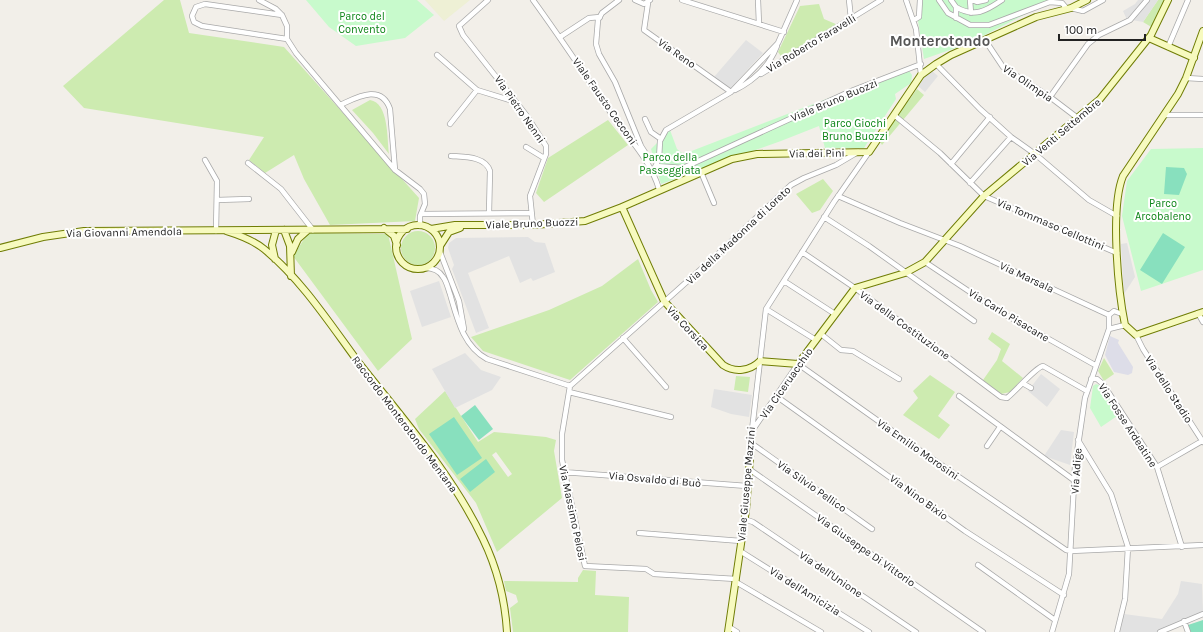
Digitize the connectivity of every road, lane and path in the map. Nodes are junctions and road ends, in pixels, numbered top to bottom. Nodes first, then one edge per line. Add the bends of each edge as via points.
1 (259, 0) edge
2 (488, 0) edge
3 (533, 0) edge
4 (619, 0) edge
5 (635, 0) edge
6 (682, 0) edge
7 (758, 0) edge
8 (797, 0) edge
9 (849, 0) edge
10 (882, 0) edge
11 (906, 0) edge
12 (920, 0) edge
13 (939, 0) edge
14 (951, 0) edge
15 (971, 0) edge
16 (986, 0) edge
17 (1002, 0) edge
18 (1087, 0) edge
19 (1103, 0) edge
20 (1146, 0) edge
21 (1168, 0) edge
22 (1188, 0) edge
23 (649, 1) edge
24 (1073, 6) edge
25 (956, 7) junction
26 (972, 12) junction
27 (282, 15) junction
28 (600, 17) junction
29 (956, 18) junction
30 (851, 19) junction
31 (914, 20) junction
32 (759, 24) junction
33 (1203, 30) edge
34 (784, 32) junction
35 (559, 37) junction
36 (1149, 38) junction
37 (287, 39) junction
38 (986, 40) junction
39 (778, 43) junction
40 (1168, 47) junction
41 (774, 54) junction
42 (437, 55) dead end
43 (1194, 58) junction
44 (780, 63) junction
45 (921, 64) junction
46 (936, 64) junction
47 (761, 74) junction
48 (921, 75) junction
49 (1186, 78) junction
50 (1203, 79) edge
51 (477, 90) junction
52 (732, 92) junction
53 (1050, 97) junction
54 (516, 102) junction
55 (340, 105) junction
56 (894, 115) junction
57 (1165, 115) junction
58 (1203, 115) edge
59 (990, 118) junction
60 (645, 119) dead end
61 (1079, 119) junction
62 (450, 124) dead end
63 (1011, 137) junction
64 (661, 139) junction
65 (526, 147) dead end
66 (858, 152) junction
67 (869, 152) junction
68 (765, 153) joint
69 (1035, 154) junction
70 (451, 156) dead end
71 (544, 158) junction
72 (658, 159) junction
73 (205, 160) dead end
74 (649, 161) junction
75 (248, 163) dead end
76 (951, 164) junction
77 (683, 168) junction
78 (655, 169) junction
79 (395, 170) junction
80 (698, 173) junction
81 (970, 182) junction
82 (659, 189) junction
83 (838, 196) junction
84 (984, 196) junction
85 (249, 199) dead end
86 (217, 200) junction
87 (714, 203) dead end
88 (622, 207) junction
89 (531, 213) junction
90 (422, 214) junction
91 (490, 214) junction
92 (1117, 216) junction
93 (824, 217) junction
94 (478, 225) junction
95 (533, 225) junction
96 (420, 226) junction
97 (382, 228) junction
98 (408, 229) junction
99 (431, 229) junction
100 (276, 230) junction
101 (284, 230) junction
102 (311, 230) junction
103 (216, 231) junction
104 (226, 231) junction
105 (944, 240) junction
106 (397, 247) junction
107 (0, 248) edge
108 (440, 249) junction
109 (802, 252) junction
110 (1117, 253) junction
111 (291, 254) junction
112 (275, 260) junction
113 (925, 262) junction
114 (425, 268) junction
115 (905, 273) junction
116 (291, 276) junction
117 (784, 280) junction
118 (855, 288) junction
119 (664, 301) junction
120 (766, 310) junction
121 (1201, 312) edge
122 (835, 314) junction
123 (1122, 314) junction
124 (1109, 315) junction
125 (974, 321) dead end
126 (1203, 322) edge
127 (1125, 325) junction
128 (1109, 329) junction
129 (821, 334) junction
130 (1136, 335) junction
131 (466, 337) junction
132 (623, 338) junction
133 (816, 340) junction
134 (760, 361) junction
135 (798, 364) junction
136 (1095, 365) junction
137 (899, 379) dead end
138 (1091, 379) junction
139 (1024, 384) junction
140 (570, 386) junction
141 (666, 387) dead end
142 (1031, 388) dead end
143 (1087, 391) junction
144 (569, 392) junction
145 (776, 396) junction
146 (959, 396) dead end
147 (671, 417) dead end
148 (1000, 427) junction
149 (752, 431) junction
150 (1201, 434) edge
151 (1078, 440) junction
152 (1203, 442) edge
153 (751, 443) junction
154 (987, 446) dead end
155 (1157, 467) junction
156 (749, 469) junction
157 (563, 472) junction
158 (1075, 481) junction
159 (747, 486) junction
160 (744, 519) junction
161 (872, 529) dead end
162 (639, 533) dead end
163 (741, 541) junction
164 (1203, 545) edge
165 (1128, 547) junction
166 (1182, 547) junction
167 (740, 551) junction
168 (1071, 551) junction
169 (978, 565) dead end
170 (736, 580) junction
171 (1064, 595) junction
172 (1203, 614) edge
173 (1055, 620) junction
174 (1184, 621) junction
175 (728, 630) edge
176 (1165, 631) edge
177 (507, 632) edge
178 (736, 632) edge
179 (821, 632) edge
180 (869, 632) edge
181 (916, 632) edge
182 (983, 632) edge
183 (1052, 632) edge
184 (1117, 632) edge
185 (1160, 632) edge
186 (1188, 632) edge

1 - 27 street
2 - 54 street, Via Pietro Nenni via 459,26 463,35
3 - 35 street, Viale Fausto Cecconi
4 - 28 street
5 - 23 street via 644,4
6 - 32 street
7 - 32 street
8 - 34 street
9 - 30 street
10 - 30 street, Via Roberto Faravelli
11 - 31 street
12 - 31 street via 919,17
13 - 29 street via 948,13
14 - 25 street
15 - 16 street
15 - 26 street
17 - 26 street via 982,12
18 - 24 main road
19 - 24 street via 1083,12
20 - 53 street via 1128,21 1099,35 1088,44
21 - 36 main road, Via Venti Settembre
22 - 40 street
23 - 52 street, Via Reno via 644,30
24 - 29 street via 1050,2 989,25 970,25
24 - 38 main road via 1040,16
25 - 26 street via 966,13
25 - 29 street
27 - 37 street via 287,26
27 - 37 street via 205,4 196,7 192,16 194,22 202,26
28 - 35 street via 590,18
28 - 74 street via 596,44 599,54 615,82
30 - 44 street, Via Roberto Faravelli
31 - 45 street
32 - 34 street
33 - 43 main road
34 - 39 street
35 - 74 street, Viale Fausto Cecconi via 612,114
36 - 40 main road
36 - 61 main road, Via Venti Settembre via 1104,95
37 - 55 street
38 - 46 main road
38 - 53 street, Via Olimpia via 1001,66
39 - 41 street
39 - 52 street
40 - 43 main road
41 - 44 street
41 - 47 street
42 - 51 street
43 - 49 main road
44 - 47 street, Via Roberto Faravelli
45 - 48 street
45 - 77 street, Viale Bruno Buozzi via 851,91
46 - 48 main road
46 - 59 street
47 - 52 street, Via Roberto Faravelli
48 - 56 main road
49 - 50 street
49 - 57 main road
51 - 54 street
51 - 62 street
52 - 64 street via 670,126
53 - 61 street, Via Olimpia
54 - 71 street, Via Pietro Nenni via 544,142 547,150
55 - 79 street
55 - 79 street via 370,94 377,95 388,104
56 - 67 main road
56 - 76 street
57 - 58 street
57 - 92 main road via 1123,176 1119,188
59 - 63 street
59 - 76 street
60 - 64 street via 650,132
61 - 69 main road, Via Venti Settembre
63 - 69 street
63 - 81 street
64 - 72 street
65 - 71 street
66 - 67 main road, Via dei Pini
66 - 68 main road, Via dei Pini
66 - 119 street, Via della Madonna di Loreto via 790,186
67 - 83 street, Viale Giuseppe Mazzini
68 - 80 main road, Viale Bruno Buozzi via 735,158
69 - 84 main road, Via Venti Settembre
69 - 92 street via 1086,198
70 - 91 street via 473,159 488,165
71 - 89 street, Via Pietro Nenni via 531,190
72 - 74 street
72 - 78 street
73 - 86 street via 217,181
74 - 78 street, Viale Fausto Cecconi
75 - 102 street via 281,189
76 - 81 street
77 - 78 street
77 - 80 street
78 - 82 street, Viale Fausto Cecconi
79 - 90 street via 424,194 425,208
80 - 82 main road, Viale Bruno Buozzi
80 - 87 street
81 - 84 street
82 - 88 main road, Viale Bruno Buozzi
83 - 93 street, Viale Giuseppe Mazzini
83 - 105 street, Via Marsala
84 - 105 main road, Via della Costituzione
84 - 110 street, Via Tommaso Cellottini
85 - 86 street
86 - 103 street
88 - 95 main road, Viale Bruno Buozzi via 585,221
88 - 119 main road, Via Corsica
89 - 91 street
89 - 95 street, Via Pietro Nenni
90 - 91 street
90 - 96 street
92 - 110 main road
93 - 109 street, Viale Giuseppe Mazzini
93 - 115 street
94 - 95 main road, Viale Bruno Buozzi
94 - 99 main road, Viale Bruno Buozzi via 454,225
94 - 108 main road, Viale Bruno Buozzi via 452,230
96 - 98 main road
96 - 99 main road
97 - 98 main road, Via Giovanni Amendola
97 - 102 main road, Via Giovanni Amendola
97 - 106 main road via 394,236
98 - 106 main road via 400,236
99 - 108 main road via 436,234
100 - 101 main road, Via Giovanni Amendola
100 - 104 main road, Via Giovanni Amendola
100 - 112 main road via 272,245
101 - 102 main road, Via Giovanni Amendola
101 - 111 main road
102 - 111 main road via 298,239
103 - 104 main road, Via Giovanni Amendola
103 - 107 main road, Via Giovanni Amendola via 69,232
104 - 112 main road, Raccordo Monterotondo Mentana via 254,242
105 - 113 main road, Via della Costituzione
105 - 124 street, Via Marsala
106 - 114 main road via 403,263 413,268
108 - 114 main road via 437,259
108 - 131 street via 459,302
109 - 117 street, Viale Giuseppe Mazzini
109 - 118 street
110 - 123 main road
111 - 116 main road
112 - 116 main road, Raccordo Monterotondo Mentana
113 - 115 main road, Via della Costituzione
113 - 136 street, Via Carlo Pisacane via 998,310
114 - 131 street via 443,276
115 - 118 main road, Via della Costituzione
115 - 125 street
116 - 177 main road, Raccordo Monterotondo Mentana via 432,456 467,509 495,568 505,606
117 - 120 street, Viale Giuseppe Mazzini
117 - 122 street
118 - 122 main road, Via Ciceruacchio
118 - 139 street, Via della Costituzione via 1001,397 1007,398
119 - 132 street
119 - 134 main road, Via Corsica via 725,366 745,370
120 - 133 street
120 - 134 street, Viale Giuseppe Mazzini
121 - 126 street
121 - 130 main road
122 - 129 main road, Via Ciceruacchio
123 - 124 street via 1114,311
123 - 127 main road
124 - 128 street
127 - 128 street
127 - 130 main road
128 - 136 street, Via Adige
129 - 133 main road, Via Ciceruacchio
129 - 137 street via 841,350 853,351
130 - 150 street, Via dello Stadio
131 - 140 street via 471,347 487,359
132 - 140 street
132 - 141 street
133 - 135 main road, Via Ciceruacchio
134 - 135 main road
134 - 149 street, Viale Giuseppe Mazzini
135 - 145 street, Via Ciceruacchio
135 - 168 street, Via Emilio Morosini via 984,495
136 - 138 street, Via Adige
138 - 143 street, Via Adige
138 - 155 street, Via Fosse Ardeatine via 1102,382
139 - 142 street
139 - 143 street, Via della Costituzione via 1033,372 1043,366
140 - 144 street, Via Massimo Pelosi
143 - 151 street, Via Adige
144 - 147 street
144 - 157 street, Via Massimo Pelosi via 562,434
145 - 149 street, Via Ciceruacchio
145 - 171 street, Via Nino Bixio via 965,531
146 - 148 street
148 - 154 street
148 - 158 street
149 - 153 main road, Viale Giuseppe Mazzini
150 - 152 street, Via dello Stadio
151 - 158 street, Via Adige
151 - 165 street via 1111,494
152 - 155 street
153 - 156 main road, Viale Giuseppe Mazzini
153 - 161 street, Via Silvio Pellico
155 - 166 street, Via Fosse Ardeatine
156 - 159 main road, Viale Giuseppe Mazzini
156 - 182 street, Via Giuseppe Di Vittorio
157 - 159 street, Via Osvaldo di Buò
157 - 170 street, Via Massimo Pelosi via 584,566 646,569 654,574
158 - 168 street, Via Adige
159 - 160 main road, Viale Giuseppe Mazzini
160 - 163 main road, Viale Giuseppe Mazzini
160 - 181 street, Via dell'Unione via 753,522
162 - 163 street
163 - 167 main road, Viale Giuseppe Mazzini
164 - 166 street
165 - 166 street
165 - 168 street
165 - 184 street via 1125,600
167 - 170 main road, Viale Giuseppe Mazzini
167 - 180 street, Via dell'Amicizia
168 - 171 street, Via Adige
169 - 173 street
170 - 175 main road, Viale Giuseppe Mazzini
170 - 179 street
171 - 173 street, Via Adige
172 - 174 street
173 - 183 street, Via Adige
174 - 176 street
174 - 186 street
175 - 178 street
176 - 185 street

